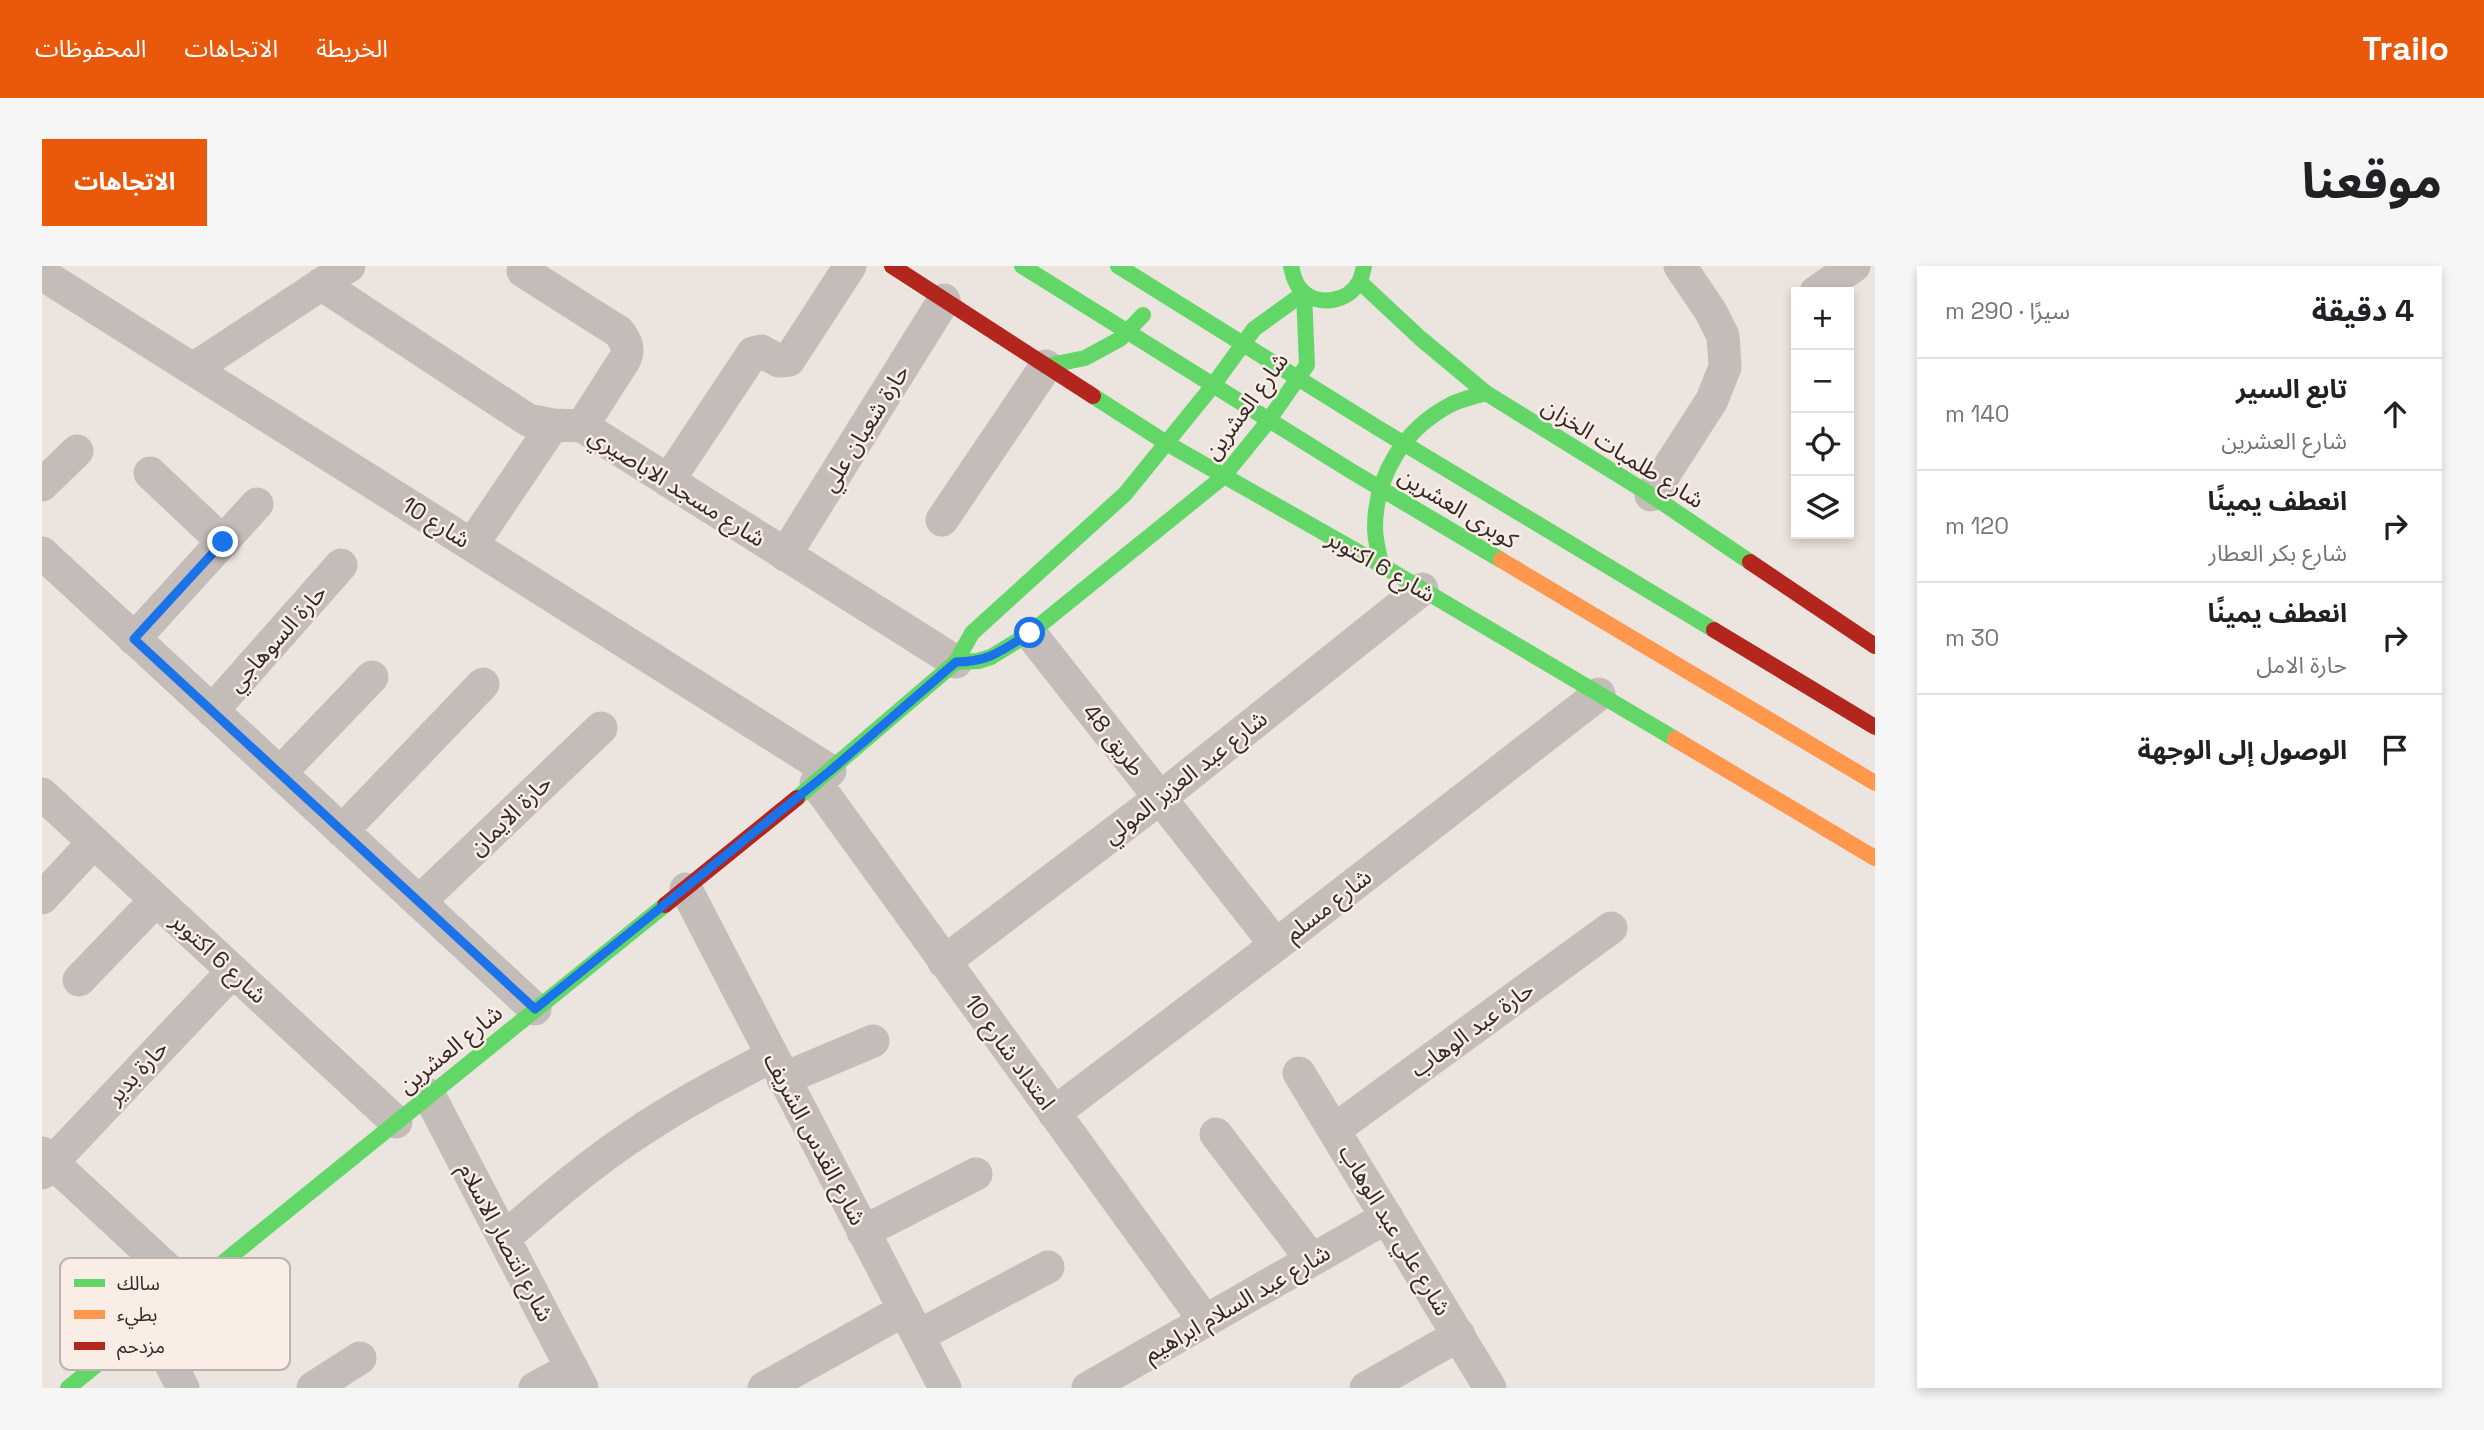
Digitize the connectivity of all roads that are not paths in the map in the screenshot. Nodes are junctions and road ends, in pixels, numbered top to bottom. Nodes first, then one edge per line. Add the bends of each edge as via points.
1 (349, 266) edge
2 (850, 266) edge
3 (892, 266) edge
4 (1022, 266) edge
5 (1118, 266) edge
6 (1292, 266) edge
7 (1364, 266) edge
8 (1680, 266) edge
9 (1854, 266) edge
10 (521, 268) edge
11 (42, 274) edge
12 (1166, 274) dead end
13 (1360, 282) junction
14 (321, 284) junction
15 (1823, 287) edge
16 (1304, 293) junction
17 (944, 300) junction
18 (1046, 366) junction
19 (193, 369) junction
20 (1486, 393) junction
21 (567, 426) junction
22 (1168, 444) junction
23 (77, 451) dead end
24 (149, 473) dead end
25 (1223, 477) junction
26 (668, 481) junction
27 (42, 485) edge
28 (1651, 495) junction
29 (257, 504) dead end
30 (942, 520) dead end
31 (223, 542) junction
32 (472, 545) junction
33 (42, 553) edge
34 (785, 555) junction
35 (341, 565) dead end
36 (1381, 565) junction
37 (1422, 589) junction
38 (1030, 633) junction
39 (134, 639) junction
40 (1875, 646) edge
41 (956, 662) junction
42 (372, 677) dead end
43 (483, 684) dead end
44 (1599, 694) junction
45 (212, 711) junction
46 (1875, 727) edge
47 (601, 728) dead end
48 (280, 773) junction
49 (823, 777) junction
50 (1875, 783) edge
51 (42, 794) edge
52 (1160, 798) junction
53 (342, 831) junction
54 (94, 842) junction
55 (1875, 858) edge
56 (686, 889) junction
57 (42, 898) edge
58 (156, 900) junction
59 (419, 902) junction
60 (1611, 928) dead end
61 (1276, 945) junction
62 (944, 961) junction
63 (233, 971) junction
64 (79, 980) dead end
65 (535, 1009) junction
66 (873, 1041) dead end
67 (778, 1067) junction
68 (1299, 1073) dead end
69 (429, 1095) junction
70 (1054, 1113) junction
71 (396, 1122) junction
72 (1334, 1130) junction
73 (1216, 1135) dead end
74 (45, 1163) edge
75 (976, 1174) dead end
76 (1387, 1217) junction
77 (863, 1231) junction
78 (504, 1238) junction
79 (154, 1258) edge
80 (227, 1258) edge
81 (1312, 1260) junction
82 (1048, 1267) dead end
83 (1205, 1321) junction
84 (911, 1323) junction
85 (1459, 1335) junction
86 (360, 1357) dead end
87 (90, 1370) edge
88 (174, 1370) edge
89 (577, 1378) edge
90 (68, 1388) edge
91 (183, 1388) edge
92 (313, 1388) edge
93 (535, 1388) edge
94 (765, 1388) edge
95 (945, 1388) edge
96 (1088, 1388) edge
97 (1366, 1388) edge
98 (1490, 1388) edge

1 - 14 street
2 - 26 street via 789,360 779,361 761,351 751,356
3 - 17 main road, شارع 6 اكتوبر
4 - 50 main road, كوبرى العشرين via 1352,471
5 - 46 main road, كوبرى العشرين
6 - 16 main road
7 - 13 main road
8 - 28 street via 1723,336 1726,367 1712,400
9 - 15 street
10 - 21 street via 619,332 627,343 625,359
11 - 19 street, شارع 10
12 - 18 main road via 1148,310 1120,339 1085,358
13 - 16 main road via 1352,293 1328,302
13 - 20 main road, شارع طلمبات الخزان
14 - 19 street
14 - 21 street, شارع مسجد الاباصيري via 527,420
16 - 22 main road, شارع العشرين via 1254,329
16 - 25 main road, شارع العشرين via 1307,365
17 - 18 main road, شارع 6 اكتوبر
17 - 34 street, حارة شعبان علي
18 - 22 main road, شارع 6 اكتوبر
18 - 30 street
19 - 32 street, شارع 10
20 - 28 main road, شارع طلمبات الخزان
20 - 36 main road via 1450,405 1419,426 1395,455 1379,490 1375,527
21 - 26 street, شارع مسجد الاباصيري
21 - 32 street
22 - 25 main road, شارع 6 اكتوبر
22 - 41 main road, شارع العشرين via 1125,494 972,633
23 - 27 street
24 - 31 street
25 - 36 main road, شارع 6 اكتوبر
25 - 38 main road, شارع العشرين
26 - 34 street, شارع مسجد الاباصيري
28 - 40 main road, شارع طلمبات الخزان
29 - 31 street
31 - 39 street
32 - 49 street, شارع 10
33 - 39 street
34 - 41 street, شارع مسجد الاباصيري
35 - 45 street, حارة السوهاجي
36 - 37 main road, شارع 6 اكتوبر
37 - 44 main road, شارع 6 اكتوبر
37 - 52 street, شارع عبد العزيز المولي
38 - 41 main road, شارع العشرين via 991,657
38 - 52 street, طريق 48
39 - 45 street
41 - 49 main road, شارع العشرين
42 - 48 street
43 - 53 street
44 - 55 main road, شارع 6 اكتوبر
44 - 61 street, شارع مسلم
45 - 48 street
47 - 59 street, حارة الايمان
48 - 53 street
49 - 56 main road, شارع العشرين
49 - 62 street, امتداد شارع 10
51 - 54 street, شارع 6 اكتوبر
52 - 61 street, طريق 48
52 - 62 street, شارع عبد العزيز المولي
53 - 59 street
54 - 57 street
54 - 58 street, شارع 6 اكتوبر
56 - 65 main road, شارع العشرين
56 - 67 street, شارع القدس الشريف
58 - 63 street, شارع 6 اكتوبر
58 - 64 street
59 - 65 street
60 - 72 street, حارة عبد الوهاب
61 - 70 street, شارع مسلم
62 - 70 street, امتداد شارع 10
63 - 71 street, شارع 6 اكتوبر
63 - 74 street, حارة بدير
65 - 69 main road, شارع العشرين
66 - 67 street
67 - 77 street, شارع القدس الشريف
67 - 78 street via 700,1094 631,1137 565,1185
68 - 72 street, شارع علي عبد الوهاب
69 - 71 main road, شارع العشرين
69 - 78 street, شارع انتصار الاسلام
70 - 83 street, امتداد شارع 10
71 - 80 main road, شارع العشرين
72 - 76 street, شارع علي عبد الوهاب
73 - 81 street
74 - 79 street
75 - 77 street
76 - 81 street, شارع عبد السلام ابراهيم
76 - 85 street, شارع علي عبد الوهاب
77 - 84 street, شارع القدس الشريف
78 - 89 street, شارع انتصار الاسلام
81 - 83 street, شارع عبد السلام ابراهيم
82 - 84 street
83 - 96 street, شارع عبد السلام ابراهيم
84 - 94 street
84 - 95 street, شارع القدس الشريف
85 - 97 street
85 - 98 street, شارع علي عبد الوهاب
86 - 92 street
87 - 90 main road, شارع العشرين
88 - 91 street
89 - 93 street

